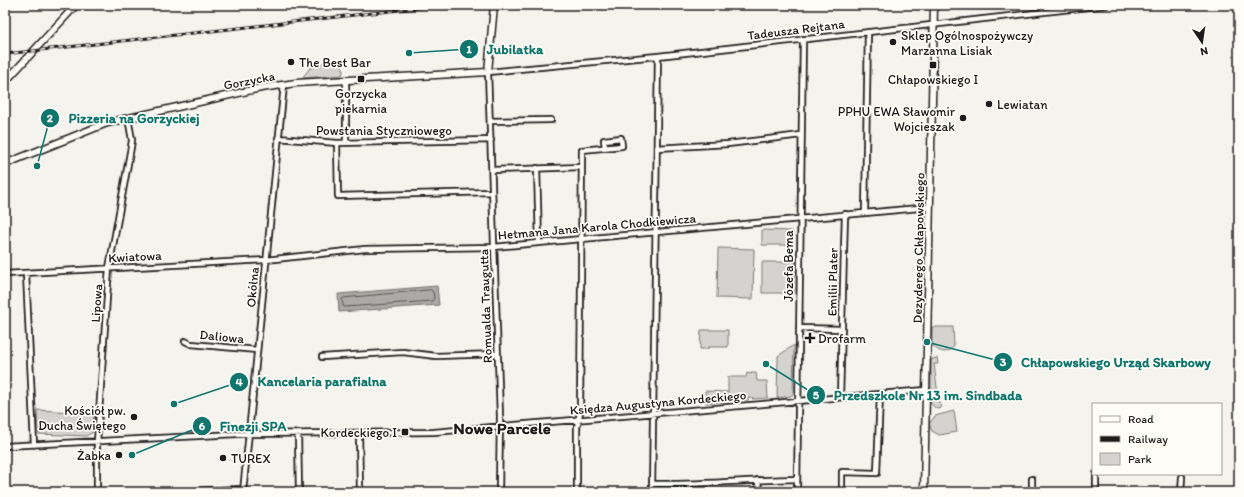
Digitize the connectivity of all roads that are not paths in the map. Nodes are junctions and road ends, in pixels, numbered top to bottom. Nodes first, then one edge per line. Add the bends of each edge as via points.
1 (76, 5) edge
2 (494, 5) edge
3 (934, 5) edge
4 (1106, 5) edge
5 (934, 24) junction
6 (868, 32) junction
7 (803, 39) junction
8 (658, 56) junction
9 (488, 72) junction
10 (346, 80) junction
11 (5, 82) edge
12 (284, 85) junction
13 (128, 118) junction
14 (551, 120) dead end
15 (490, 121) junction
16 (801, 135) junction
17 (278, 138) junction
18 (491, 140) junction
19 (337, 143) junction
20 (346, 143) junction
21 (605, 148) dead end
22 (657, 148) junction
23 (5, 164) edge
24 (581, 167) junction
25 (537, 168) junction
26 (492, 170) junction
27 (492, 192) junction
28 (930, 207) junction
29 (865, 212) junction
30 (845, 214) junction
31 (800, 218) junction
32 (656, 232) junction
33 (581, 239) junction
34 (539, 243) junction
35 (494, 247) junction
36 (266, 260) junction
37 (109, 268) junction
38 (26, 273) junction
39 (5, 274) edge
40 (799, 328) junction
41 (842, 329) junction
42 (185, 341) dead end
43 (257, 350) junction
44 (498, 354) junction
45 (322, 357) dead end
46 (926, 390) junction
47 (880, 394) junction
48 (840, 397) junction
49 (798, 401) junction
50 (653, 413) junction
51 (579, 420) junction
52 (500, 426) junction
53 (359, 433) junction
54 (248, 434) junction
55 (298, 434) junction
56 (97, 442) junction
57 (34, 445) junction
58 (5, 446) edge
59 (1096, 475) edge
60 (1182, 478) dead end
61 (797, 479) junction
62 (1032, 479) dead end
63 (758, 480) junction
64 (652, 484) junction
65 (689, 485) junction
66 (243, 490) edge
67 (71, 492) edge
68 (84, 492) edge
69 (97, 492) edge
70 (170, 492) edge
71 (299, 492) edge
72 (360, 492) edge
73 (499, 492) edge
74 (577, 492) edge
75 (652, 492) edge
76 (689, 492) edge
77 (758, 492) edge
78 (797, 492) edge
79 (842, 492) edge
80 (924, 492) edge
81 (1032, 492) edge
82 (1096, 492) edge
83 (1181, 492) edge

1 - 11 street
2 - 9 street
3 - 5 street, Dezyderego Chłapowskiego
4 - 5 street, Tadeusza Rejtana
5 - 6 street, Tadeusza Rejtana
5 - 28 street, Dezyderego Chłapowskiego
6 - 7 street, Tadeusza Rejtana
6 - 29 street
7 - 8 street, Tadeusza Rejtana
7 - 16 street, Józefa Bema
8 - 9 street, Tadeusza Rejtana
8 - 22 street
9 - 10 street, Gorzycka
9 - 15 street, Romualda Traugutta
10 - 12 street, Gorzycka
10 - 20 street
12 - 13 street, Gorzycka
12 - 17 street, Okólna
13 - 23 street, Gorzycka via 100,125
13 - 37 street, Lipowa via 132,140
14 - 15 street
15 - 18 street, Romualda Traugutta
16 - 22 street via 728,144
16 - 31 street, Józefa Bema
17 - 19 street, Powstania Styczniowego
17 - 36 street, Okólna
18 - 20 street, Powstania Styczniowego
18 - 26 street, Romualda Traugutta
19 - 20 street, Powstania Styczniowego
19 - 27 street via 338,196
21 - 24 street via 582,150
22 - 32 street
24 - 25 street
24 - 33 street
25 - 26 street
25 - 34 street
26 - 27 street, Romualda Traugutta
27 - 35 street, Romualda Traugutta
28 - 29 street, Hetmana Jana Karola Chodkiewicza
28 - 46 street, Dezyderego Chłapowskiego
29 - 30 street, Hetmana Jana Karola Chodkiewicza
30 - 31 street, Hetmana Jana Karola Chodkiewicza
30 - 41 street, Emilii Plater
31 - 32 street, Hetmana Jana Karola Chodkiewicza
31 - 40 street, Józefa Bema
32 - 33 street, Hetmana Jana Karola Chodkiewicza
32 - 50 street
33 - 34 street, Hetmana Jana Karola Chodkiewicza
33 - 51 street
34 - 35 street, Hetmana Jana Karola Chodkiewicza
35 - 36 street, Hetmana Jana Karola Chodkiewicza via 365,249
35 - 44 street, Romualda Traugutta
36 - 37 street, Kwiatowa
36 - 43 street, Okólna
37 - 38 street, Kwiatowa
37 - 56 street, Lipowa
38 - 39 street, Kwiatowa
38 - 57 street
40 - 41 street
40 - 49 street, Józefa Bema
41 - 48 street, Emilii Plater
42 - 43 street, Daliowa via 191,344
43 - 54 street, Okólna
44 - 45 street via 436,356 403,352
44 - 52 street, Romualda Traugutta
46 - 47 street, Księdza Augustyna Kordeckiego
46 - 80 street, Dezyderego Chłapowskiego
47 - 48 street, Księdza Augustyna Kordeckiego
47 - 79 street via 877,473 842,472
48 - 49 street, Księdza Augustyna Kordeckiego
49 - 50 street, Księdza Augustyna Kordeckiego
49 - 61 street, Józefa Bema
50 - 51 street, Księdza Augustyna Kordeckiego
50 - 64 street
51 - 52 street, Księdza Augustyna Kordeckiego
51 - 74 street
52 - 53 street, Księdza Augustyna Kordeckiego via 434,432
52 - 73 street, Romualda Traugutta
53 - 55 street, Księdza Augustyna Kordeckiego
53 - 72 street
54 - 55 street, Księdza Augustyna Kordeckiego
54 - 56 street, Księdza Augustyna Kordeckiego
54 - 66 street, Okólna
55 - 71 street
56 - 57 street, Księdza Augustyna Kordeckiego
56 - 69 street, Lipowa
57 - 58 street, Księdza Augustyna Kordeckiego
59 - 82 street
60 - 83 street
61 - 63 street
61 - 78 street, Józefa Bema
62 - 81 street
63 - 65 street
63 - 77 street
64 - 65 street
64 - 75 street
65 - 76 street
66 - 70 street
67 - 68 street

